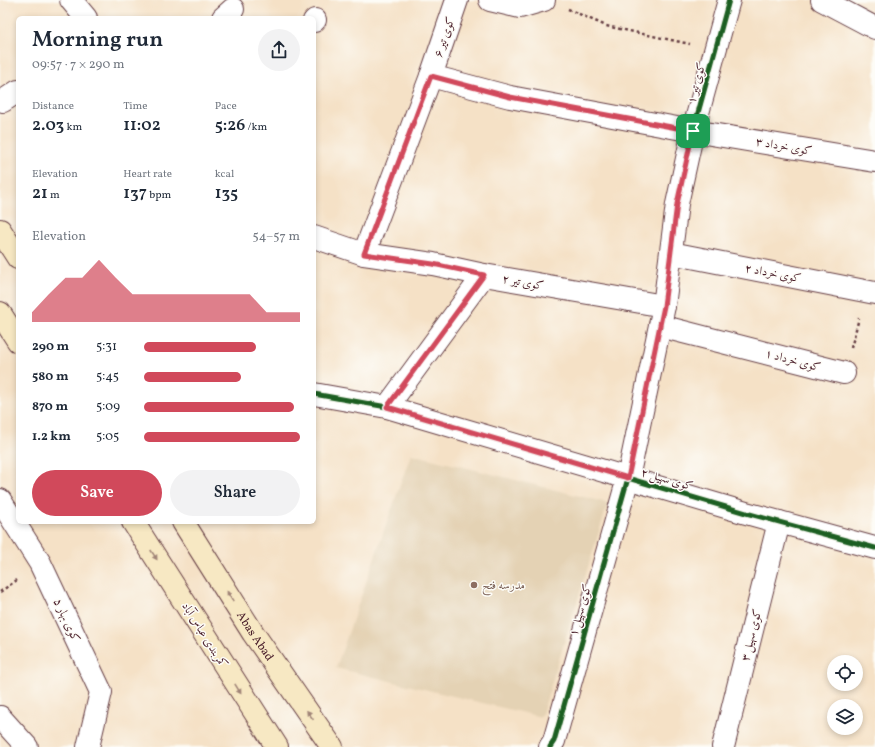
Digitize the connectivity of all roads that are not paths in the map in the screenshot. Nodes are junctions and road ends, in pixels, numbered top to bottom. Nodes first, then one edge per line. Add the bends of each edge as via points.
1 (457, 0) edge
2 (490, 0) edge
3 (544, 0) edge
4 (729, 0) edge
5 (822, 0) edge
6 (875, 28) edge
7 (431, 76) junction
8 (693, 131) junction
9 (875, 161) edge
10 (0, 230) edge
11 (316, 238) edge
12 (671, 253) junction
13 (364, 254) junction
14 (16, 255) edge
15 (484, 275) junction
16 (870, 292) edge
17 (0, 313) edge
18 (662, 316) junction
19 (16, 338) edge
20 (844, 374) road end
21 (316, 394) edge
22 (387, 407) junction
23 (628, 478) junction
24 (0, 500) edge
25 (779, 522) junction
26 (134, 524) edge
27 (184, 524) edge
28 (875, 548) edge
29 (0, 716) edge
30 (27, 747) edge
31 (88, 747) edge
32 (277, 747) edge
33 (332, 747) edge
34 (550, 747) edge
35 (723, 747) edge

1 - 7 street, کوی تیر ۶
2 - 3 street via 520,7
4 - 8 street, کوی تیر ۱
5 - 6 street
7 - 8 street, کوی خرداد ۳ via 510,97
7 - 13 street, کوی تیر ۶
8 - 9 street, کوی خرداد ۳
8 - 12 street, کوی تیر ۱ via 677,204
10 - 14 main road
11 - 13 street, کوی تیر ۲
12 - 16 street, کوی خرداد ۲
12 - 18 street, کوی تیر ۱
13 - 15 street, کوی تیر ۲ via 433,264
15 - 18 street, کوی تیر ۲
15 - 22 street
17 - 19 main road
18 - 20 street, کوی خرداد ۱
18 - 23 street, کوی تیر ۱
21 - 22 street, کوی سهیل ۲
22 - 23 street, کوی سهیل ۲
23 - 25 street, کوی سهیل ۲
23 - 34 street, کوی سهیل ۱ via 554,741
24 - 31 street, کوی بهار ۵ via 40,563 101,692
25 - 28 street, کوی سهیل ۲
25 - 35 street, کوی سهیل ۳
26 -> 32 main road, کمربندی عباس آباد
33 -> 27 main road, Abas Abad via 253,633
29 - 30 street

